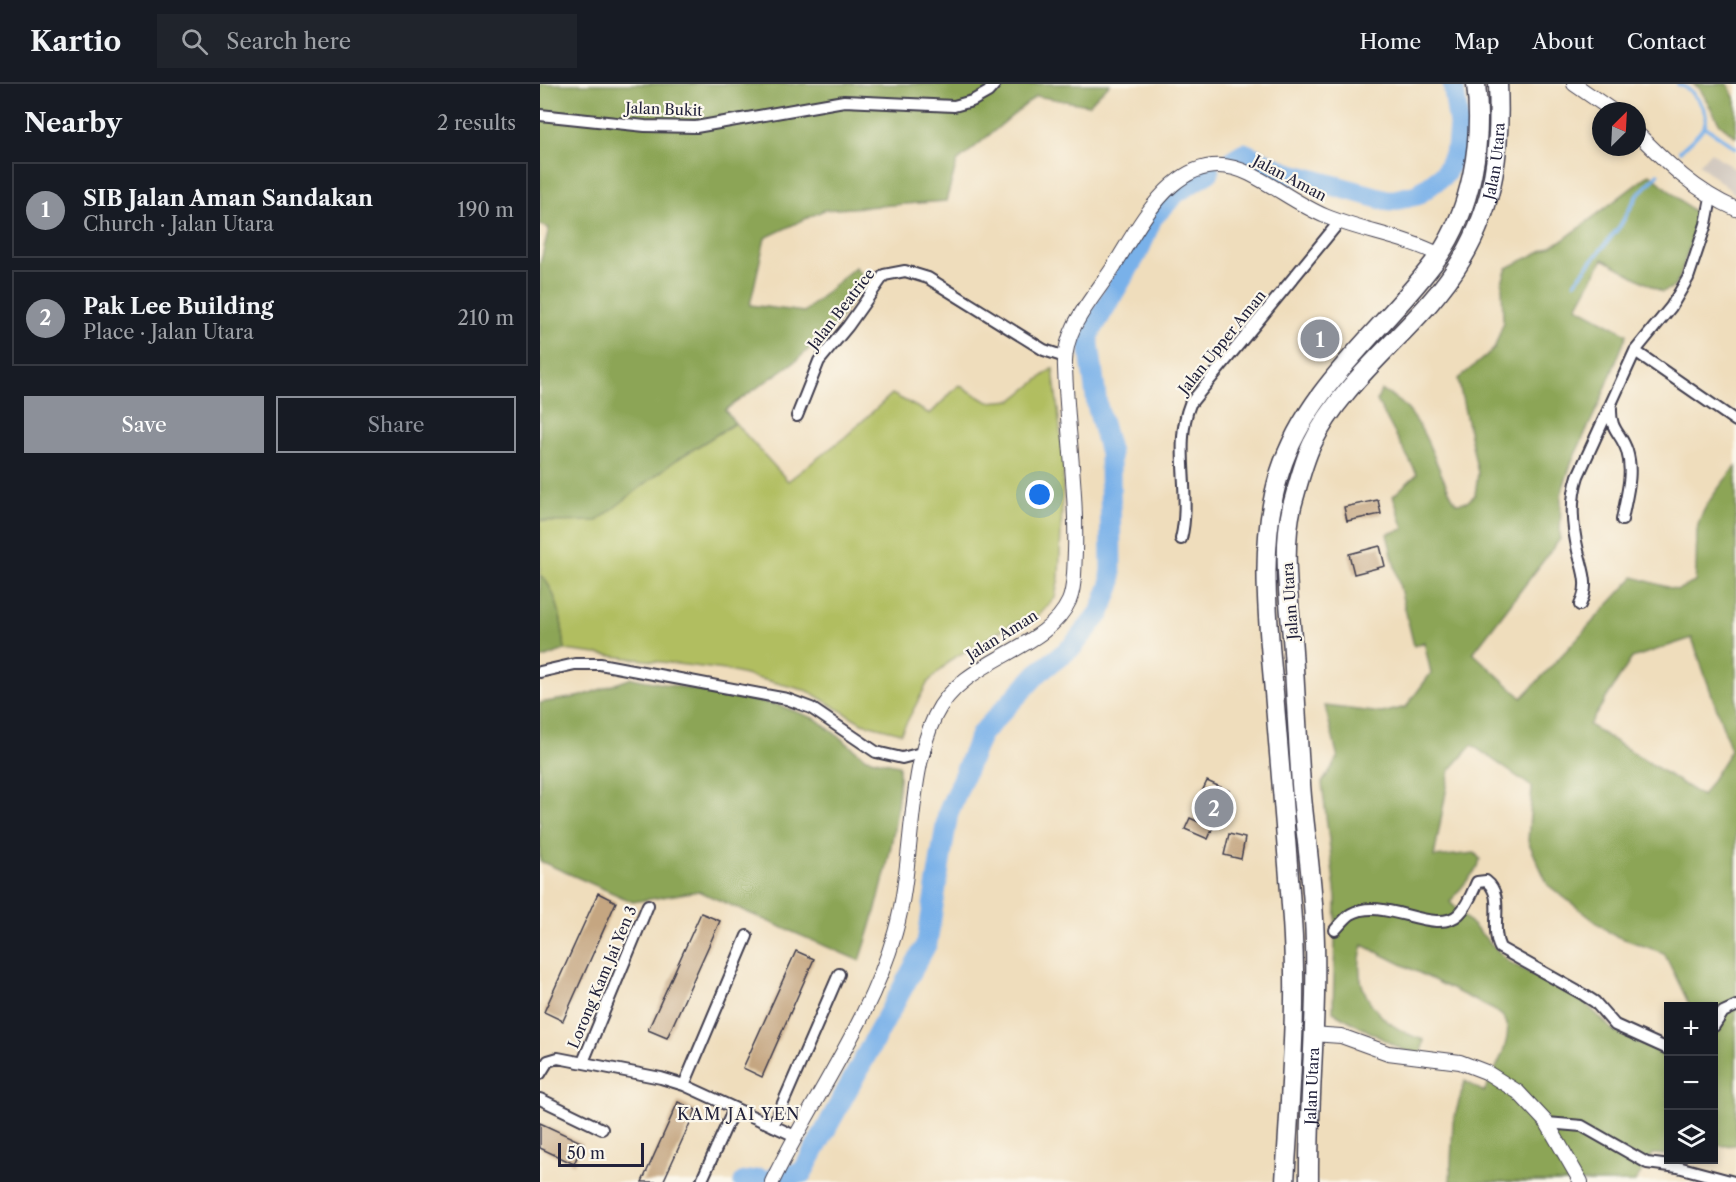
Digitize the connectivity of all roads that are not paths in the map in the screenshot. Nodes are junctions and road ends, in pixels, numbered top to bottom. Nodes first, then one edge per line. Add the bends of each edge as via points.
1 (995, 84) edge
2 (1476, 84) edge
3 (1574, 84) edge
4 (1500, 85) edge
5 (1600, 102) edge
6 (540, 115) edge
7 (1500, 117) junction
8 (1646, 142) edge
9 (1711, 198) junction
10 (1736, 209) edge
11 (1340, 221) junction
12 (1440, 255) junction
13 (1635, 351) junction
14 (1065, 357) junction
15 (1611, 405) junction
16 (797, 416) dead end
17 (1736, 421) edge
18 (1622, 520) dead end
19 (1181, 539) dead end
20 (1580, 605) dead end
21 (540, 672) edge
22 (925, 752) junction
23 (648, 905) dead end
24 (1335, 930) dead end
25 (747, 936) dead end
26 (839, 975) dead end
27 (1736, 1006) edge
28 (1718, 1018) edge
29 (1312, 1034) junction
30 (1664, 1047) edge
31 (583, 1062) junction
32 (540, 1074) edge
33 (684, 1085) junction
34 (540, 1099) edge
35 (734, 1109) junction
36 (1548, 1123) junction
37 (773, 1126) junction
38 (602, 1129) dead end
39 (795, 1136) junction
40 (701, 1182) edge
41 (772, 1182) edge
42 (1285, 1182) edge
43 (1309, 1182) edge
44 (1581, 1182) edge
45 (1734, 1182) edge

1 - 6 street, Jalan Bukit via 972,101 954,106 844,100 696,127
2 - 12 highway, Jalan Utara via 1479,109 1473,174
3 - 5 street
4 - 7 highway, Jalan Utara
7 - 12 highway via 1482,189 1461,245 1449,257
7 - 29 highway, Jalan Utara via 1490,194 1462,259 1445,284 1328,417 1312,444 1292,508 1288,581 1314,919
8 - 9 street via 1671,168
9 - 10 street
9 - 13 street via 1688,278 1671,307
11 - 12 street, Jalan Aman via 1418,244
11 - 14 street, Jalan Aman via 1247,172 1204,166 1188,172 1145,215 1079,316
11 - 19 street, Jalan Upper Aman via 1190,404 1184,434 1185,511
12 - 42 highway, Jalan Utara via 1314,401 1289,449 1273,497 1268,530 1270,643 1295,988
13 - 15 street
13 - 17 street
14 - 16 street, Jalan Beatrice via 1044,350 928,278 917,273 891,272 879,280 819,360
14 - 22 street, Jalan Aman via 1076,510 1071,597 1048,626 980,668 949,695 936,714
15 - 18 street via 1612,428 1625,445 1630,469
15 - 20 street via 1573,494 1572,513 1587,590
21 - 22 street via 575,664 600,664 787,699 811,708 876,752 902,758
22 - 39 street, Jalan Aman via 904,889 886,963
23 - 31 street, Lorong Kam Jai Yen 3
24 - 30 street via 1350,914 1376,909 1431,921 1449,920 1465,908 1477,882 1486,880 1496,899 1494,937 1500,948 1595,1002 1615,1025
25 - 33 street
26 - 37 street
27 - 28 street
29 - 36 street via 1341,1036 1388,1053 1469,1065 1512,1088
29 - 43 highway, Jalan Utara
31 - 32 street via 553,1059
31 - 33 street
33 - 35 street
34 - 38 street
35 - 37 street
35 - 40 street
36 - 44 street
36 - 45 street via 1582,1126 1647,1163
37 - 39 street
39 - 41 street, Jalan Aman

